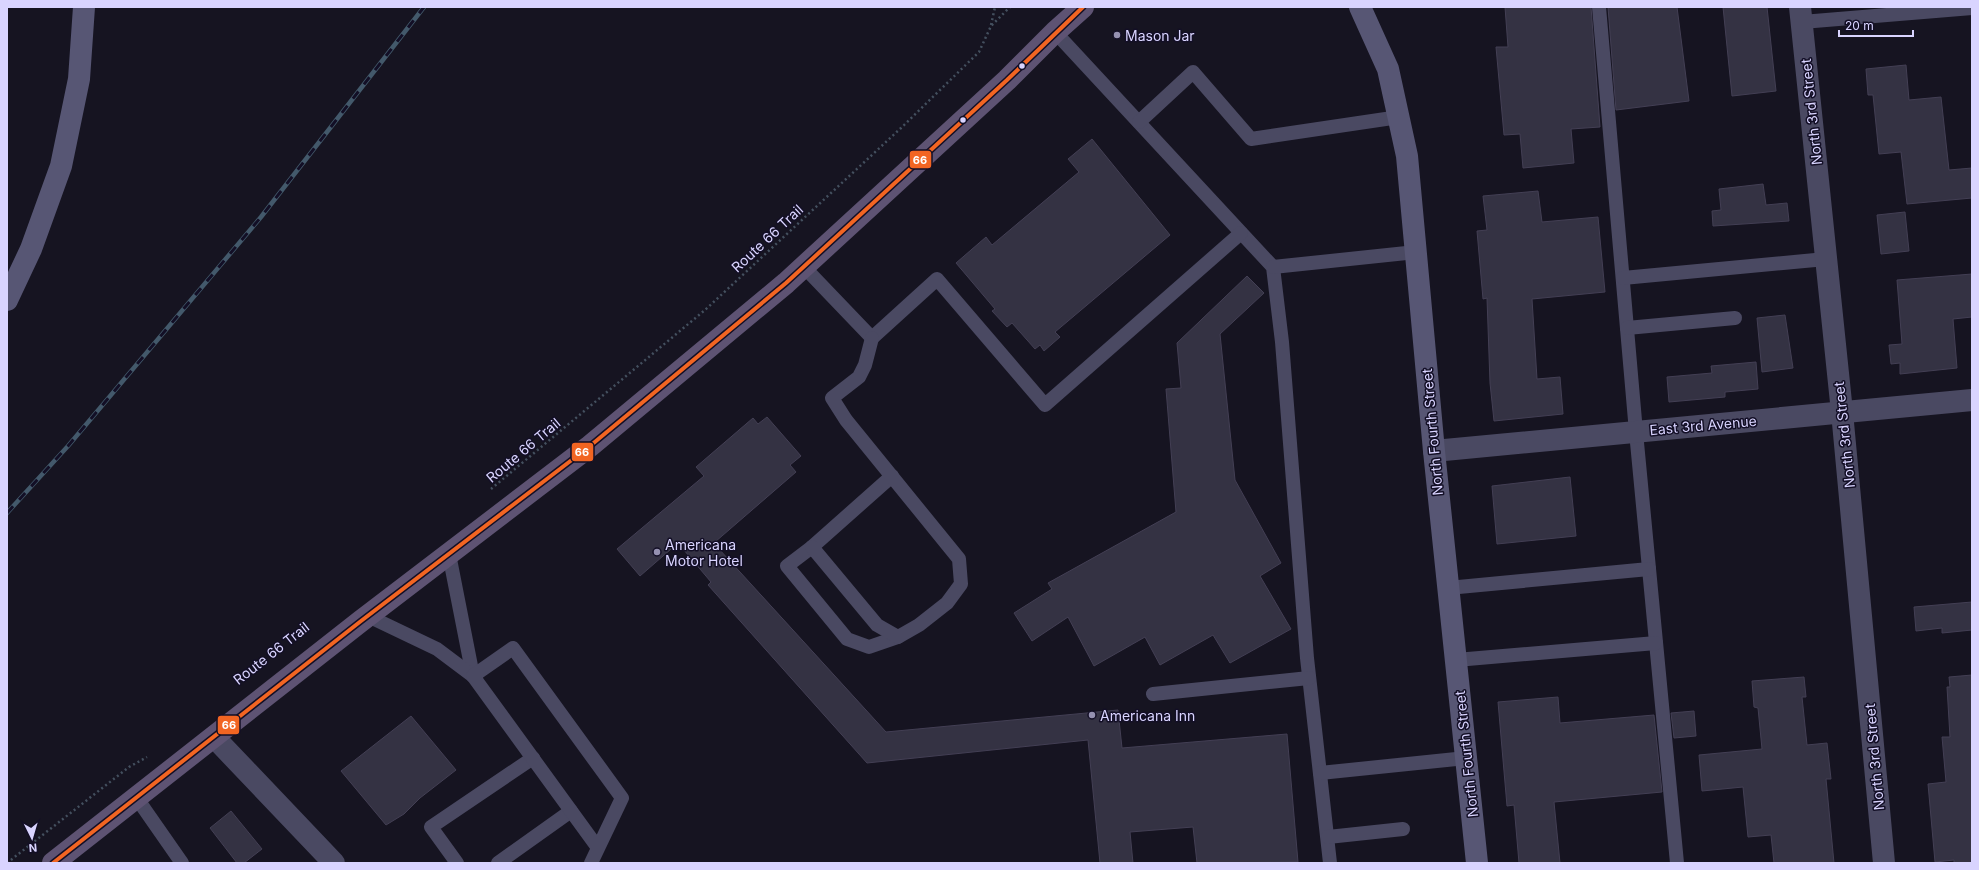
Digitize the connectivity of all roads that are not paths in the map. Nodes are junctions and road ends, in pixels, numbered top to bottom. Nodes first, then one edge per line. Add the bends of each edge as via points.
1 (84, 7) edge
2 (1083, 7) edge
3 (1360, 7) edge
4 (1599, 7) edge
5 (1972, 8) edge
6 (1864, 12) edge
7 (1801, 15) edge
8 (1055, 32) junction
9 (1399, 117) junction
10 (1139, 122) junction
11 (1241, 233) junction
12 (1416, 252) junction
13 (1826, 258) junction
14 (804, 267) junction
15 (1273, 267) junction
16 (1623, 278) junction
17 (7, 300) edge
18 (1735, 318) dead end
19 (1627, 328) junction
20 (872, 338) junction
21 (1972, 400) edge
22 (1842, 412) junction
23 (1636, 432) junction
24 (1434, 451) junction
25 (892, 476) junction
26 (812, 547) junction
27 (448, 554) junction
28 (1649, 569) junction
29 (1448, 588) junction
30 (368, 616) junction
31 (898, 637) junction
32 (1656, 643) junction
33 (1456, 660) junction
34 (473, 676) junction
35 (1309, 678) junction
36 (1153, 694) dead end
37 (214, 737) junction
38 (532, 758) junction
39 (1466, 758) junction
40 (1320, 773) junction
41 (136, 797) junction
42 (571, 810) junction
43 (1403, 830) dead end
44 (1328, 837) junction
45 (598, 848) junction
46 (53, 863) edge
47 (182, 863) edge
48 (334, 863) edge
49 (457, 863) edge
50 (498, 863) edge
51 (591, 863) edge
52 (1330, 863) edge
53 (1477, 863) edge
54 (1677, 863) edge
55 (1884, 863) edge

1 - 17 main road via 79,79 61,166 31,248
2 - 8 main road
3 - 9 main road, North Fourth Street via 1388,69
4 - 16 lane
5 - 6 lane
6 - 7 lane
7 - 13 street, North 3rd Street
8 - 10 lane
8 - 14 main road via 1007,80
9 - 10 lane via 1251,139 1193,72
9 - 12 main road, North Fourth Street via 1407,156
10 - 11 lane
11 - 15 lane
11 - 20 lane via 1045,405 937,279
12 - 15 lane
12 - 24 main road, North Fourth Street
13 - 16 lane
13 - 22 street, North 3rd Street
14 - 20 lane
14 - 27 main road via 590,446
15 - 35 lane via 1282,342
16 - 19 lane
18 - 19 lane
19 - 23 lane
20 - 25 lane via 859,377 832,398 846,420
21 - 22 street, East 3rd Avenue
22 - 23 street, East 3rd Avenue
22 - 55 street, North 3rd Street
23 - 24 street, East 3rd Avenue
23 - 28 lane
24 - 29 main road, North Fourth Street
25 - 26 lane
25 - 31 lane via 959,559 961,584 947,603 920,625
26 - 31 lane via 877,625
26 - 31 lane via 787,566 847,639 869,647
27 - 30 main road
27 - 34 lane
28 - 29 lane
28 - 32 lane
29 - 33 main road, North Fourth Street
30 - 34 lane via 437,650
30 - 37 main road
32 - 33 lane
32 - 54 lane
33 - 39 main road, North Fourth Street
34 - 38 lane
34 - 45 lane via 513,648 622,798
35 - 36 lane
35 - 40 lane
37 - 41 main road
37 - 48 street
38 - 42 lane
38 - 49 lane via 431,827
39 - 40 lane
39 - 53 main road, North Fourth Street
40 - 44 lane
41 - 46 main road
41 - 47 lane
42 - 45 lane
42 - 50 lane
43 - 44 lane
44 - 52 lane
45 - 51 lane

